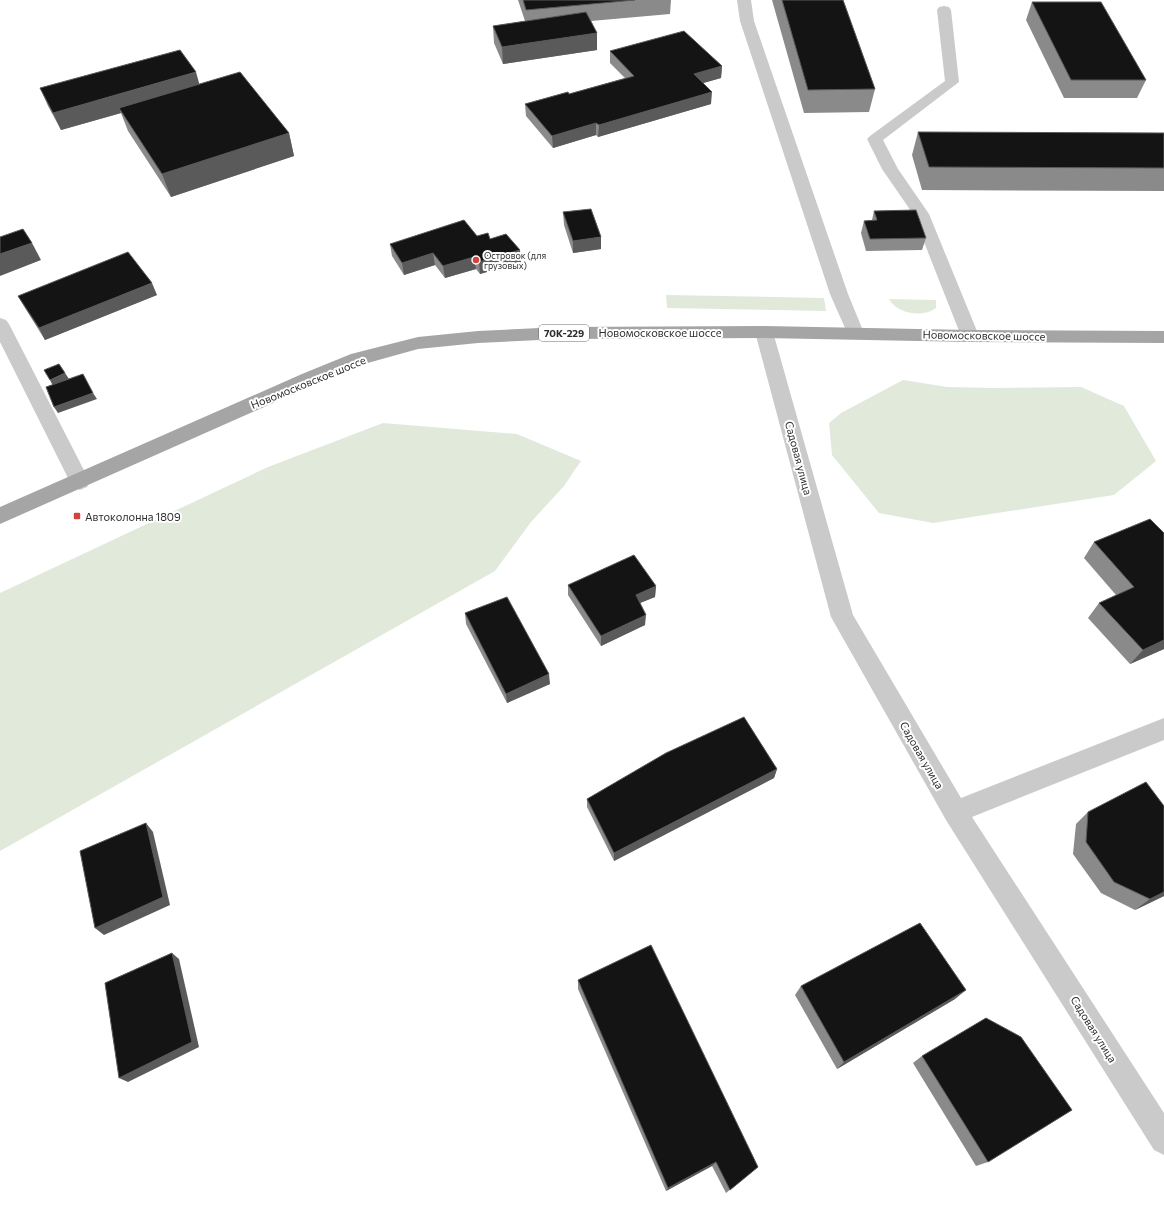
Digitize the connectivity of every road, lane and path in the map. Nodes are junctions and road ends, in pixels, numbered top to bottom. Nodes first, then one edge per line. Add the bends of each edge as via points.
1 (744, 0) edge
2 (944, 10) dead end
3 (0, 324) edge
4 (764, 332) junction
5 (855, 333) junction
6 (970, 336) junction
7 (1164, 337) edge
8 (80, 482) junction
9 (0, 516) edge
10 (1164, 729) edge
11 (955, 812) junction
12 (1164, 1140) edge

1 - 5 street via 747,21 839,294
2 - 6 street via 952,82 875,140 890,169 921,214
3 - 8 street
4 - 5 main road, Новомосковское шоссе / 70К-229
4 - 8 main road, Новомосковское шоссе / 70К-229 via 560,333 418,343 358,359 309,379
4 - 11 street, Садовая улица via 842,617
5 - 6 main road, Новомосковское шоссе / 70К-229
6 - 7 main road, Новомосковское шоссе / 70К-229
8 - 9 main road, Новомосковское шоссе / 70К-229
10 - 11 street
11 - 12 street, Садовая улица

